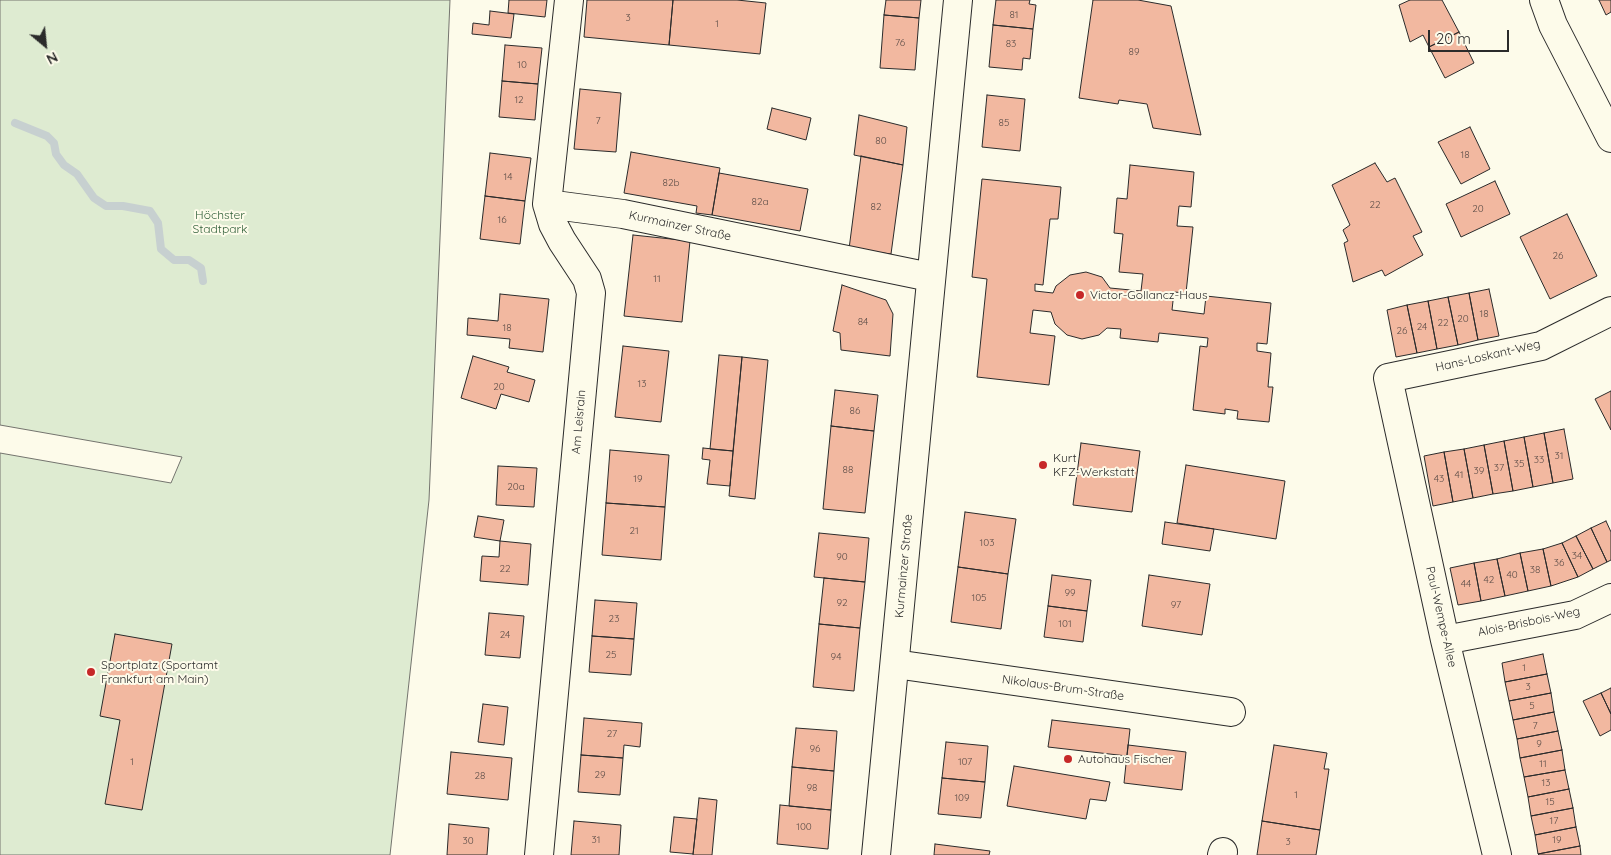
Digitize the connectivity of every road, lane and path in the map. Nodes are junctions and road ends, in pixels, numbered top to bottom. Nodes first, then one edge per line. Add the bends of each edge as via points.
1 (569, 0) edge
2 (958, 0) edge
3 (1544, 0) edge
4 (1611, 138) edge
5 (547, 204) junction
6 (930, 277) junction
7 (1611, 311) edge
8 (1388, 378) joint
9 (1611, 598) edge
10 (1445, 640) junction
11 (895, 664) junction
12 (1231, 712) dead end
13 (539, 855) edge
14 (876, 855) edge
15 (1497, 855) edge

1 - 5 street, Am Leisrain
2 - 6 street, Kurmainzer Straße
3 - 4 street via 1552,25
5 - 6 street, Kurmainzer Straße via 623,214
5 - 13 street, Am Leisrain via 553,224 587,279 591,293
6 - 11 street, Kurmainzer Straße
7 - 8 street, Hans-Loskant-Weg via 1541,346
8 - 10 street, Paul-Wempe-Allee
9 - 10 street, Alois-Brisbois-Weg via 1575,615
10 - 15 street, Paul-Wempe-Allee
11 - 12 street, Nikolaus-Brum-Straße
11 - 14 street, Kurmainzer Straße

